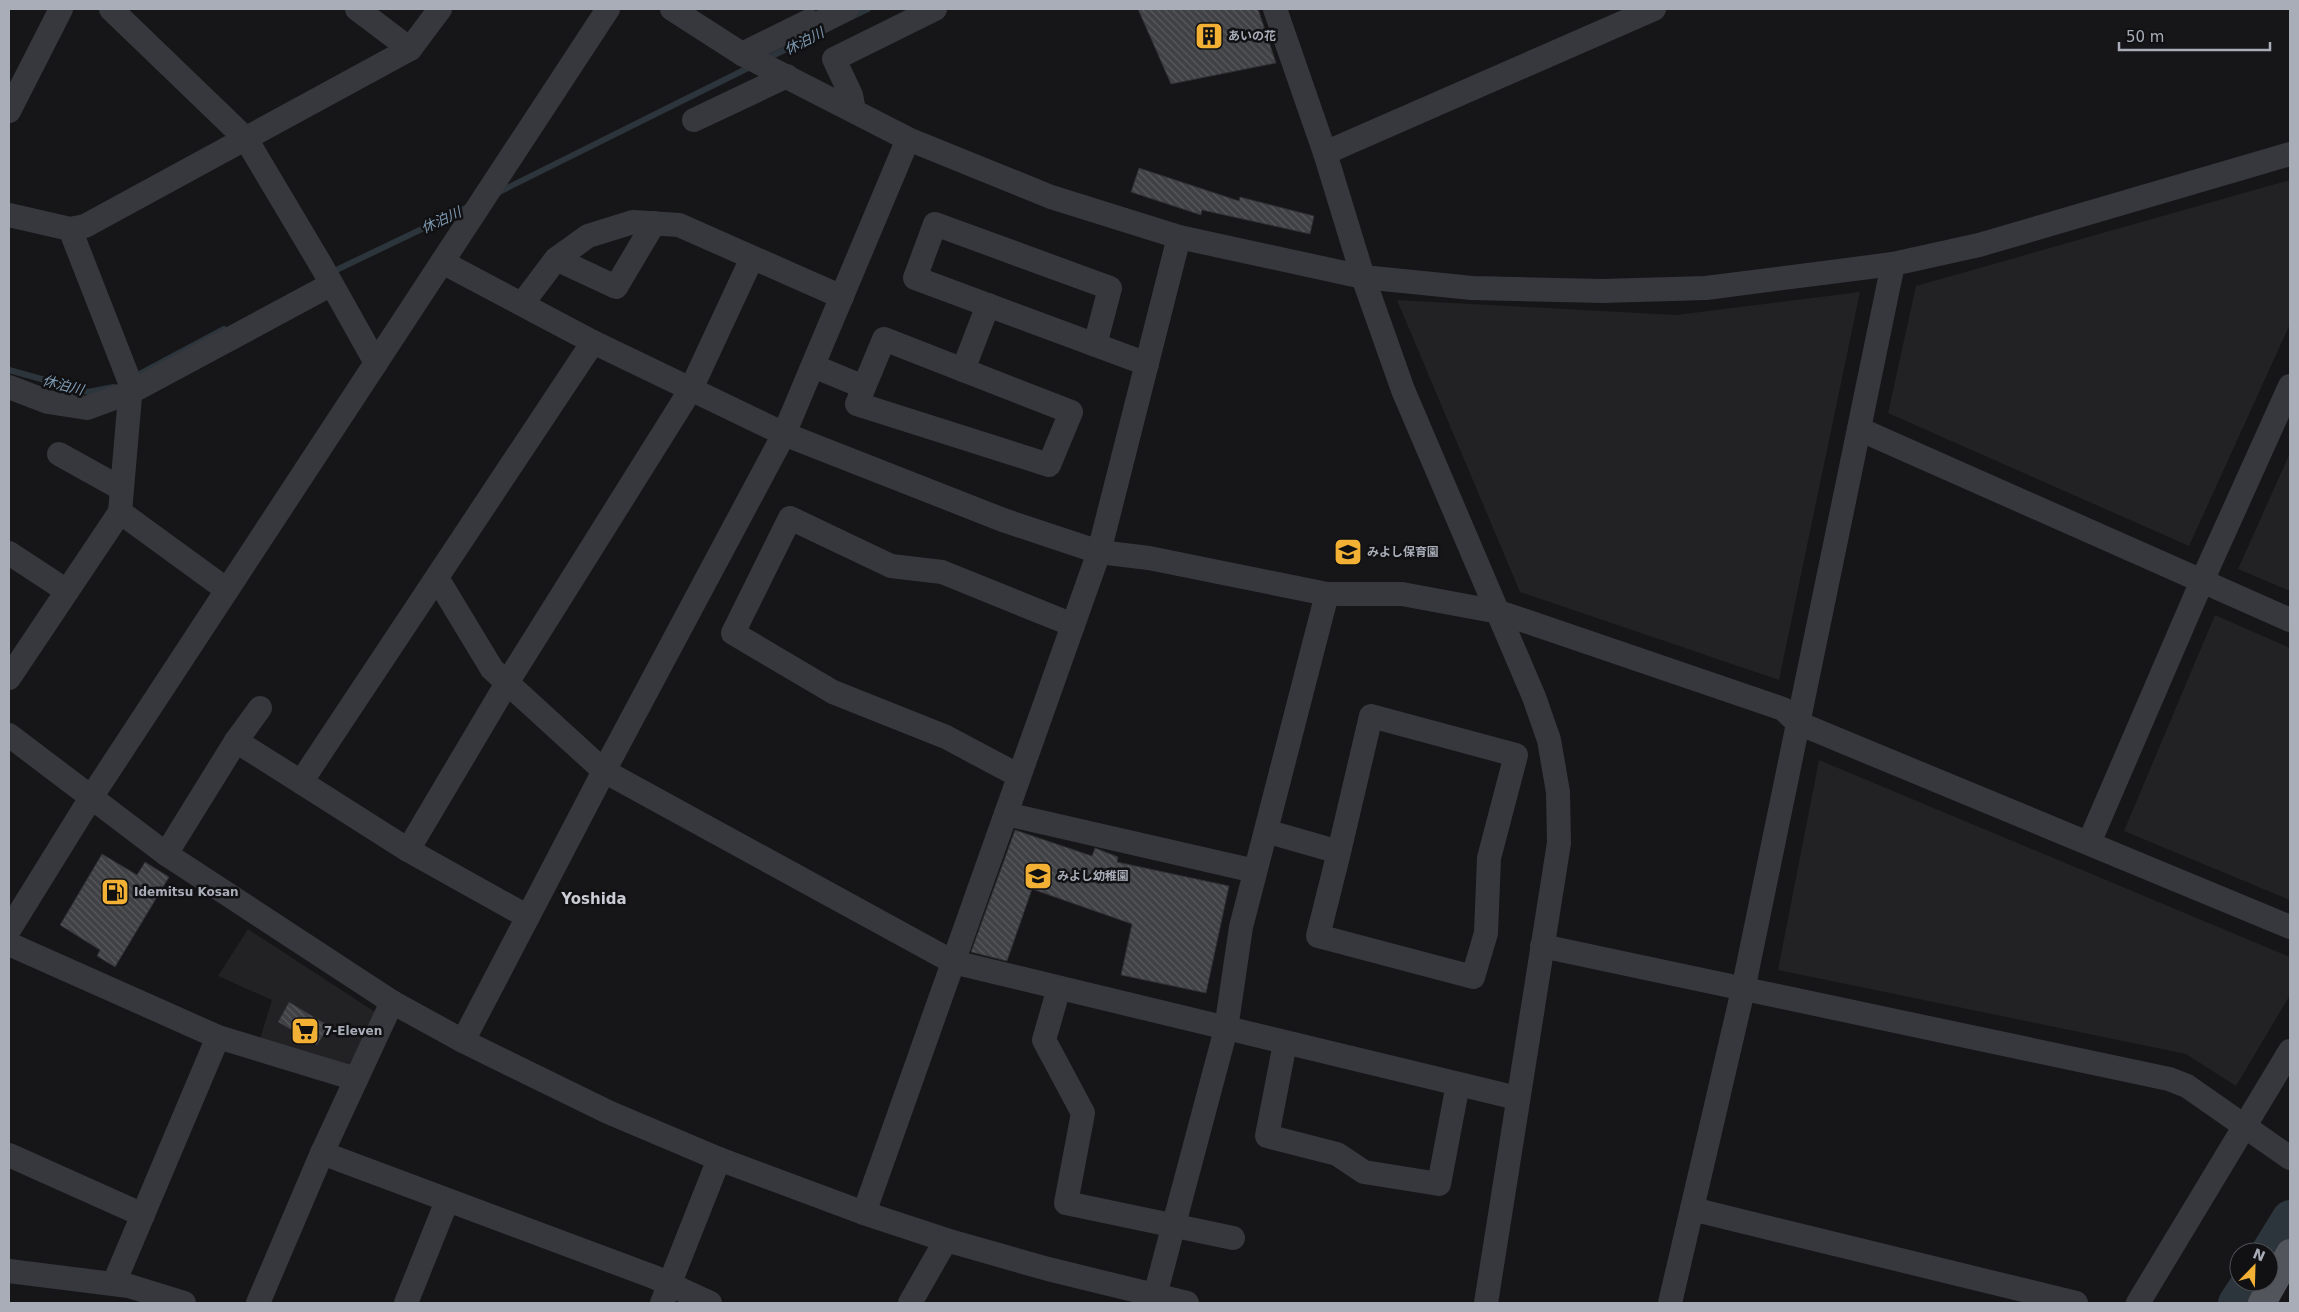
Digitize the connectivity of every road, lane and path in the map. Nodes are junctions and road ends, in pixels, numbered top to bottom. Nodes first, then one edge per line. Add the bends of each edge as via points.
1 (61, 9) edge
2 (111, 9) edge
3 (357, 9) edge
4 (440, 9) edge
5 (608, 9) edge
6 (672, 9) edge
7 (847, 9) edge
8 (935, 9) edge
9 (1275, 9) edge
10 (1654, 9) edge
11 (410, 49) junction
12 (748, 56) junction
13 (782, 74) junction
14 (9, 111) edge
15 (854, 111) junction
16 (694, 120) dead end
17 (246, 139) junction
18 (908, 139) junction
19 (1325, 153) junction
20 (2290, 154) edge
21 (9, 215) edge
22 (654, 223) junction
23 (70, 229) junction
24 (1179, 238) junction
25 (752, 258) junction
26 (556, 259) junction
27 (442, 262) junction
28 (1893, 264) junction
29 (325, 275) junction
30 (1363, 277) junction
31 (842, 297) junction
32 (522, 304) junction
33 (988, 305) junction
34 (594, 342) junction
35 (1095, 345) junction
36 (376, 363) junction
37 (1147, 364) junction
38 (813, 366) junction
39 (963, 370) junction
40 (2290, 386) edge
41 (9, 387) edge
42 (864, 387) junction
43 (131, 389) junction
44 (691, 389) junction
45 (1859, 428) junction
46 (784, 434) junction
47 (59, 454) dead end
48 (121, 500) junction
49 (1099, 552) junction
50 (9, 553) edge
51 (437, 578) junction
52 (2202, 581) junction
53 (227, 590) junction
54 (67, 591) junction
55 (1327, 594) junction
56 (1499, 612) junction
57 (2290, 620) edge
58 (1073, 625) junction
59 (9, 678) edge
60 (507, 683) junction
61 (260, 708) dead end
62 (1798, 723) junction
63 (9, 735) edge
64 (236, 741) junction
65 (604, 771) junction
66 (1019, 776) junction
67 (301, 782) junction
68 (92, 796) junction
69 (1006, 814) junction
70 (1266, 831) junction
71 (2088, 843) junction
72 (408, 850) junction
73 (1339, 852) junction
74 (166, 854) junction
75 (1255, 871) junction
76 (528, 917) junction
77 (2290, 927) edge
78 (9, 930) edge
79 (9, 944) edge
80 (1542, 946) junction
81 (953, 962) junction
82 (1059, 988) junction
83 (1743, 990) junction
84 (392, 1002) junction
85 (1226, 1029) junction
86 (218, 1037) junction
87 (463, 1041) junction
88 (1285, 1043) junction
89 (2290, 1052) edge
90 (356, 1079) junction
91 (1458, 1084) junction
92 (1518, 1098) junction
93 (2245, 1128) junction
94 (322, 1154) junction
95 (9, 1155) edge
96 (2290, 1158) edge
97 (719, 1159) junction
98 (448, 1200) junction
99 (1692, 1209) junction
100 (864, 1213) junction
101 (142, 1215) junction
102 (1173, 1227) junction
103 (1234, 1238) dead end
104 (946, 1240) junction
105 (2290, 1253) edge
106 (9, 1271) edge
107 (114, 1284) junction
108 (666, 1294) edge
109 (1154, 1300) edge
110 (184, 1303) edge
111 (258, 1303) edge
112 (406, 1303) edge
113 (710, 1303) edge
114 (910, 1303) edge
115 (1187, 1303) edge
116 (1486, 1303) edge
117 (1670, 1303) edge
118 (2076, 1303) edge
119 (2138, 1303) edge
120 (2262, 1303) edge

1 - 14 street
2 - 17 street
3 - 11 street
4 - 11 street
5 - 27 street
6 - 12 street
7 - 12 street via 815,24 810,21
8 - 15 street via 834,59 852,95
9 - 19 street
10 - 19 street
11 - 17 street
12 - 13 street
13 - 15 street
13 - 16 street
15 - 18 street
17 - 23 street via 85,226
17 - 29 street
18 - 24 street via 1051,197
18 - 31 street
19 - 30 street
20 - 28 street via 1979,245
21 - 23 street
22 - 25 street via 679,225
22 - 26 street via 633,222 588,236
22 - 26 street via 616,287
23 - 43 street
24 - 30 street
24 - 37 street
25 - 31 street
25 - 44 street
26 - 32 street
27 - 32 street
27 - 36 street
28 - 30 street via 1706,288 1602,291 1472,288
28 - 45 street
29 - 36 street
29 - 43 street
30 - 56 street via 1403,390
31 - 38 street
32 - 34 street
33 - 35 street
33 - 35 street via 915,278 934,224 1110,288
33 - 39 street
34 - 44 street
34 - 51 street
35 - 37 street
36 - 53 street
37 - 49 street
38 - 42 street
38 - 46 street
39 - 42 street via 884,339
39 - 42 street via 1071,412 1049,465 857,404
40 - 52 street
41 - 43 street via 48,402 87,408
43 - 48 street
44 - 46 street
44 - 60 street
45 - 52 street
45 - 62 street
46 - 49 street via 1003,520
46 - 65 street
47 - 48 street
48 - 53 street
48 - 54 street
49 - 55 street via 1149,558
49 - 58 street
50 - 54 street
51 - 60 street via 492,669
51 - 67 street
52 - 57 street
52 - 71 street
53 - 68 street
54 - 59 street
55 - 56 street via 1402,594
55 - 70 street
56 - 62 street via 1783,709
56 - 80 street via 1549,740 1558,792 1559,843
58 - 66 street
58 - 66 street via 942,572 891,566 790,518 733,633 834,692 946,737
60 - 65 street
60 - 72 street
61 - 64 street
62 - 71 street
62 - 83 street
63 - 68 street
64 - 67 street
64 - 74 street
65 - 76 street
65 - 81 street
66 - 69 street
67 - 72 street
68 - 74 street
68 - 78 street
69 - 75 street
69 - 81 street
70 - 73 street
70 - 75 street
71 - 77 street
72 - 76 street
73 - 73 street via 1371,716 1516,755 1490,858 1486,933 1473,977 1318,936
74 - 84 street
75 - 85 street via 1241,926
76 - 87 street
79 - 86 street
80 - 83 street
80 - 92 street
81 - 82 street
81 - 100 street
82 - 85 street
82 - 102 street via 1044,1040 1083,1113 1066,1203
83 - 93 street via 2169,1079 2187,1086
83 - 99 street
84 - 87 street
84 - 90 street
85 - 88 street
85 - 102 street
86 - 90 street
86 - 101 street
87 - 97 street via 608,1112
88 - 91 street
88 - 91 street via 1267,1136 1337,1154 1364,1172 1439,1184
89 - 93 street
90 - 94 street
91 - 92 street
92 - 116 street
93 - 96 street
93 - 119 street
94 - 98 street
94 - 111 street
95 - 101 street
97 - 100 street
97 - 108 street
98 - 108 street
98 - 112 street
99 - 117 street
99 - 118 street
100 - 104 street
101 - 107 street
102 - 103 street
102 - 109 street
104 - 109 street
104 - 114 street
105 - 120 main road
106 - 107 street
107 - 110 street
108 - 113 street
109 - 115 street

